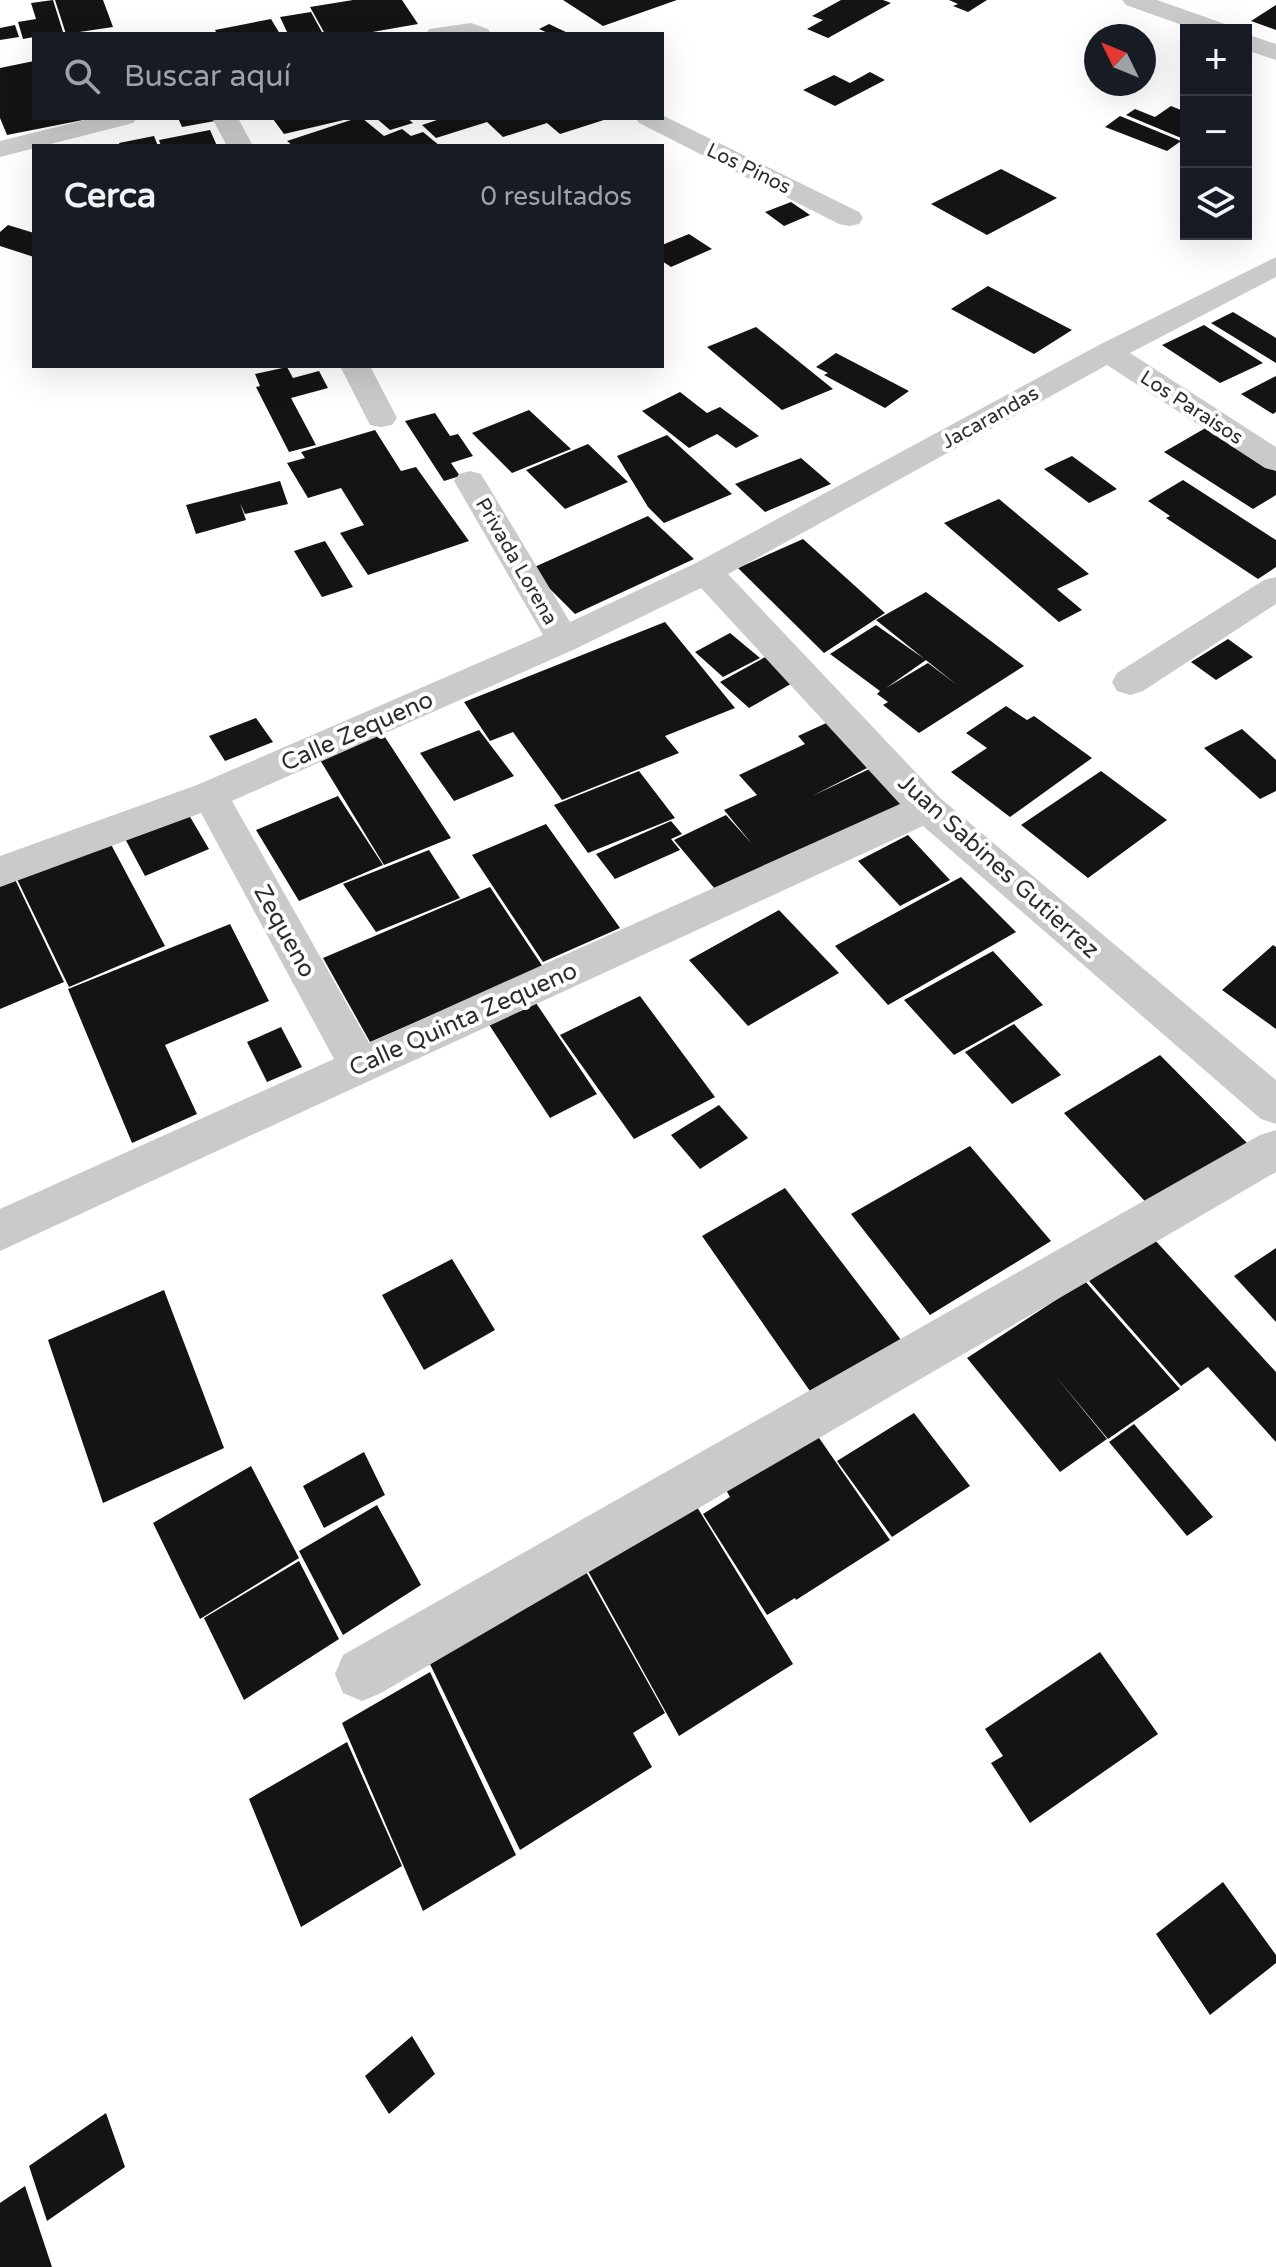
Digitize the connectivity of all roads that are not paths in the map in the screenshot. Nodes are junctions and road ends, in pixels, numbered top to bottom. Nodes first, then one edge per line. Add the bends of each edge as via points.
1 (1137, 0) edge
2 (1203, 24) edge
3 (1252, 43) edge
4 (1276, 53) edge
5 (116, 120) edge
6 (226, 120) edge
7 (652, 120) edge
8 (239, 144) edge
9 (0, 149) edge
10 (849, 218) dead end
11 (1276, 266) edge
12 (1108, 352) junction
13 (356, 368) edge
14 (381, 418) dead end
15 (1276, 461) edge
16 (470, 481) dead end
17 (706, 572) junction
18 (1276, 588) edge
19 (563, 640) junction
20 (1130, 682) dead end
21 (210, 795) junction
22 (927, 808) junction
23 (0, 872) edge
24 (360, 1066) junction
25 (1276, 1106) edge
26 (1276, 1149) edge
27 (0, 1231) edge
28 (362, 1674) dead end

1 - 2 street
3 - 4 street
5 - 9 street
6 - 8 street
7 - 10 street, Los Pinos
11 - 12 street, Jacarandas
12 - 15 street, Los Paraisos
12 - 17 street, Jacarandas
13 - 14 street
16 - 19 street, Privada Lorena
17 - 19 street, Calle Zequeno
17 - 22 street, Juan Sabines Gutierrez
18 - 20 street
19 - 21 street, Calle Zequeno
21 - 23 street, Calle Zequeno
21 - 24 street, Zequeno
22 - 24 street, Calle Quinta Zequeno
22 - 25 street, Juan Sabines Gutierrez
24 - 27 street, Calle Quinta Zequeno
26 - 28 street

